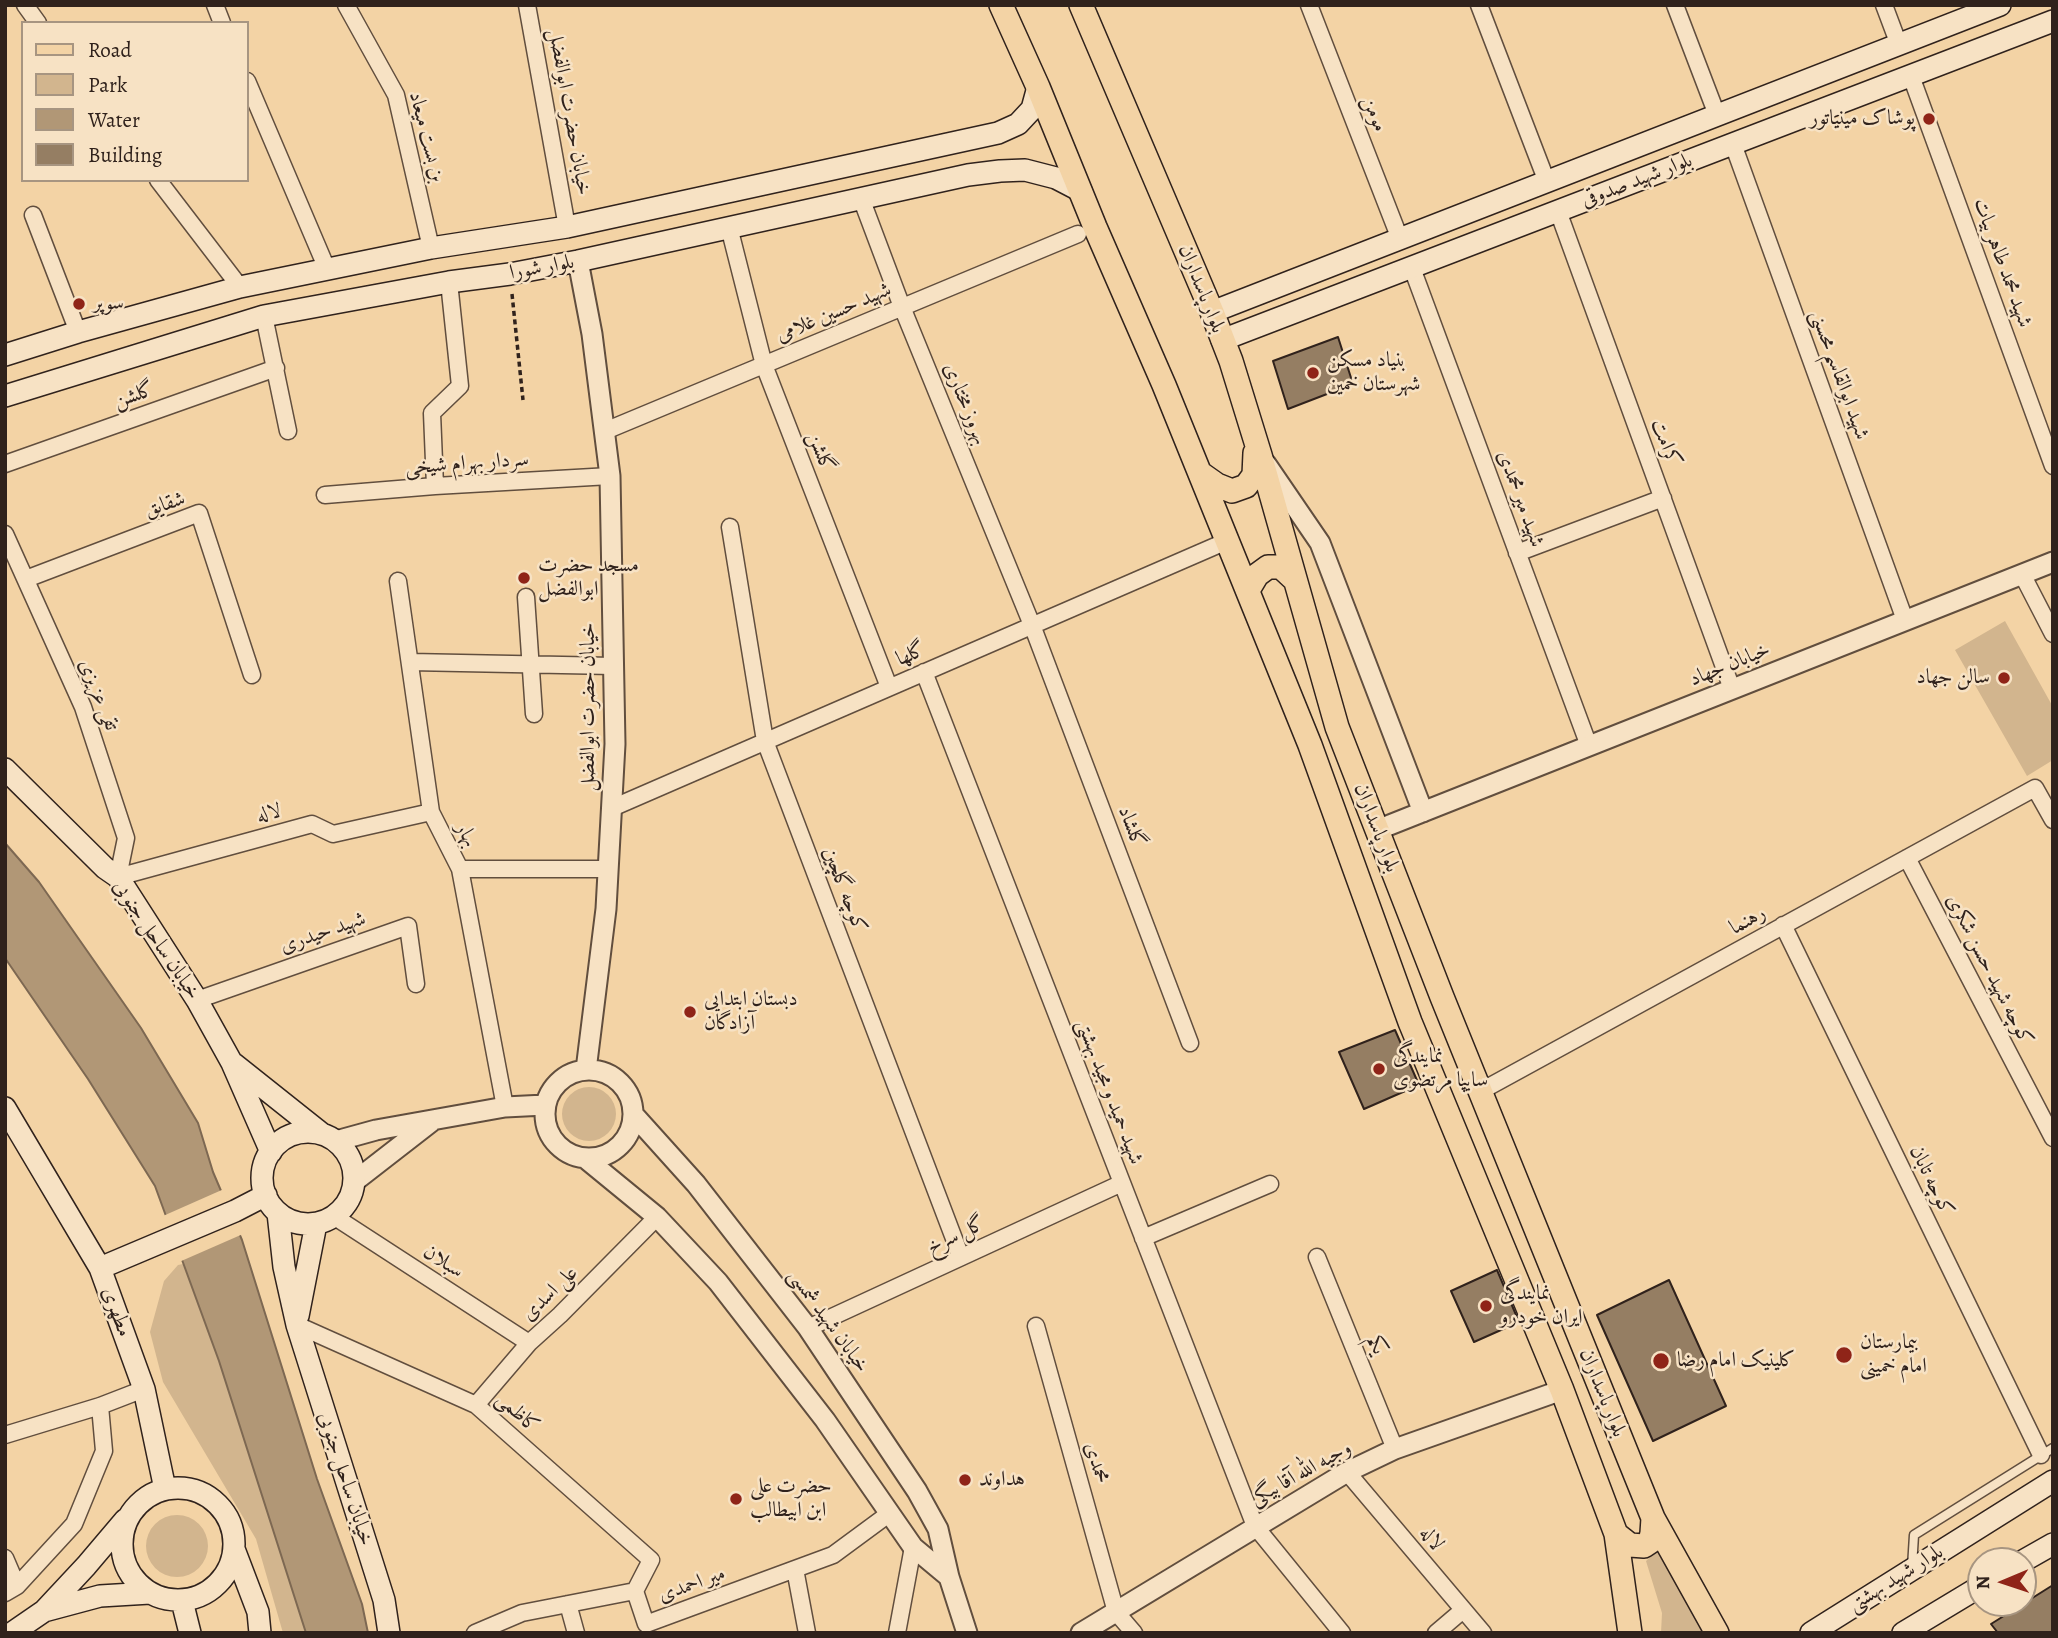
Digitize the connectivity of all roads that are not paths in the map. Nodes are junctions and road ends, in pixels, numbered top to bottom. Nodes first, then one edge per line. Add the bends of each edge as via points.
1 (25, 5) edge
2 (346, 5) edge
3 (527, 5) edge
4 (1001, 5) edge
5 (1081, 5) edge
6 (1309, 5) edge
7 (1479, 5) edge
8 (1675, 5) edge
9 (1884, 5) edge
10 (2000, 5) edge
11 (37, 21) edge
12 (2053, 21) edge
13 (1899, 45) junction
14 (1911, 76) junction
15 (248, 83) edge
16 (1038, 87) junction
17 (1717, 115) junction
18 (965, 142) junction
19 (1733, 144) junction
20 (968, 175) junction
21 (161, 182) edge
22 (1547, 182) junction
23 (1081, 191) junction
24 (861, 198) junction
25 (1558, 211) junction
26 (33, 215) dead end
27 (567, 227) junction
28 (729, 227) junction
29 (1078, 234) dead end
30 (1400, 239) junction
31 (431, 248) junction
32 (578, 261) junction
33 (1412, 268) junction
34 (327, 269) junction
35 (449, 282) junction
36 (240, 287) junction
37 (902, 307) junction
38 (1212, 312) junction
39 (264, 316) junction
40 (78, 332) junction
41 (1222, 340) junction
42 (5, 355) edge
43 (764, 365) junction
44 (276, 368) junction
45 (5, 396) edge
46 (288, 431) dead end
47 (605, 432) junction
48 (1257, 447) junction
49 (5, 464) edge
50 (2053, 466) edge
51 (1200, 473) junction
52 (610, 476) junction
53 (435, 486) junction
54 (326, 495) dead end
55 (1662, 498) junction
56 (730, 527) dead end
57 (5, 534) edge
58 (1227, 541) junction
59 (1517, 553) junction
60 (2053, 562) edge
61 (2022, 574) junction
62 (26, 579) junction
63 (398, 580) dead end
64 (1295, 580) junction
65 (1248, 590) junction
66 (526, 597) dead end
67 (1905, 620) junction
68 (1032, 625) junction
69 (2053, 634) edge
70 (410, 662) junction
71 (530, 665) junction
72 (613, 666) junction
73 (924, 672) junction
74 (252, 675) dead end
75 (889, 687) junction
76 (1732, 689) junction
77 (534, 714) dead end
78 (765, 741) junction
79 (1589, 746) junction
80 (5, 769) edge
81 (612, 808) junction
82 (431, 812) junction
83 (1423, 812) junction
84 (2053, 820) edge
85 (1377, 830) junction
86 (1907, 858) junction
87 (460, 869) junction
88 (608, 869) junction
89 (118, 877) junction
90 (1783, 925) junction
91 (416, 984) dead end
92 (197, 1000) junction
93 (1190, 1043) dead end
94 (232, 1063) junction
95 (586, 1070) junction
96 (1480, 1091) junction
97 (545, 1105) junction
98 (505, 1107) junction
99 (5, 1108) edge
100 (633, 1114) junction
101 (432, 1121) junction
102 (329, 1138) junction
103 (2053, 1138) edge
104 (271, 1152) junction
105 (585, 1158) junction
106 (355, 1181) junction
107 (1122, 1183) junction
108 (1270, 1184) dead end
109 (266, 1195) junction
110 (278, 1213) junction
111 (657, 1217) junction
112 (325, 1221) junction
113 (1143, 1238) junction
114 (961, 1257) junction
115 (1317, 1257) dead end
116 (100, 1268) junction
117 (297, 1325) junction
118 (1036, 1326) dead end
119 (808, 1328) junction
120 (529, 1343) junction
121 (144, 1389) junction
122 (1562, 1390) junction
123 (476, 1405) junction
124 (100, 1406) junction
125 (5, 1435) edge
126 (1395, 1449) junction
127 (2047, 1451) edge
128 (1347, 1472) junction
129 (2053, 1481) edge
130 (165, 1489) junction
131 (131, 1513) junction
132 (890, 1513) junction
133 (1653, 1518) junction
134 (1255, 1526) junction
135 (1616, 1534) junction
136 (2053, 1544) edge
137 (913, 1547) junction
138 (234, 1549) junction
139 (2037, 1554) edge
140 (5, 1558) edge
141 (795, 1569) junction
142 (1912, 1570) junction
143 (949, 1577) junction
144 (11, 1589) edge
145 (635, 1591) junction
146 (150, 1593) junction
147 (1967, 1594) edge
148 (182, 1601) junction
149 (568, 1604) junction
150 (1463, 1610) junction
151 (44, 1611) junction
152 (1116, 1612) junction
153 (648, 1628) edge
154 (12, 1633) edge
155 (190, 1633) edge
156 (260, 1633) edge
157 (388, 1633) edge
158 (475, 1633) edge
159 (576, 1633) edge
160 (807, 1633) edge
161 (897, 1633) edge
162 (967, 1633) edge
163 (1080, 1633) edge
164 (1134, 1633) edge
165 (1342, 1633) edge
166 (1436, 1633) edge
167 (1483, 1633) edge
168 (1630, 1633) edge
169 (1717, 1633) edge
170 (1811, 1633) edge
171 (1903, 1633) edge

1 - 11 street
2 - 31 street, بن بست میعاد via 396,95
3 - 27 street, خیابان حضرت ابوالفضل
4 - 16 main road, بلوار پاسداران
5 - 38 main road, بلوار پاسداران
6 - 30 street, مومن
7 - 22 street
8 - 17 street
9 - 13 street
10 - 13 main road, بلوار شهید صدوقی
12 - 14 main road, بلوار شهید صدوقی
13 - 17 main road, بلوار شهید صدوقی
14 - 19 main road, بلوار شهید صدوقی
14 - 50 street, شهید محمد طاهر بیات
15 - 34 street
16 - 18 main road, بلوار شورا via 1032,109 1018,124
16 - 23 main road, بلوار پاسداران
17 - 22 main road, بلوار شهید صدوقی
18 - 20 main road via 974,152 976,164
18 - 27 main road, بلوار شورا
19 - 25 main road, بلوار شهید صدوقی
19 - 67 street, شهید ابوالقاسم محسنی
20 - 23 main road, بلوار شورا via 1025,170
20 - 24 main road, بلوار شورا
21 - 36 street
22 - 30 main road, بلوار شهید صدوقی
23 - 51 main road, بلوار پاسداران
24 - 28 main road, بلوار شورا
24 - 37 street, بهروز مختاری
25 - 33 main road, بلوار شهید صدوقی
25 - 55 street, کرامت
26 - 40 street
27 - 31 main road, بلوار شورا
28 - 32 main road, بلوار شورا
28 - 43 street, گلشن
29 - 37 street, شهید حسین غلامی
30 - 38 main road, بلوار شهید صدوقی
31 - 34 main road, بلوار شورا
32 - 35 main road, بلوار شورا
32 - 47 street, خیابان حضرت ابوالفضل
33 - 41 main road, بلوار شهید صدوقی
33 - 59 street, شهید میر محمدی
34 - 36 main road, بلوار شورا
35 - 39 main road, بلوار شورا
35 - 53 street via 460,386 432,413
36 - 40 main road, بلوار شورا
37 - 43 street, شهید حسین غلامی
37 - 68 street, بهروز مختاری
38 - 41 main road, بلوار پاسداران
39 - 44 street
39 - 45 main road, بلوار شورا
40 - 42 main road, بلوار شورا
41 - 48 main road, بلوار پاسداران
43 - 47 street, شهید حسین غلامی
43 - 75 street, گلشن
44 - 46 street
44 - 49 street, گلشن
47 - 52 street, خیابان حضرت ابوالفضل
48 - 51 main road via 1254,475 1246,486 1232,491
48 - 64 main road, بلوار پاسداران
48 - 83 street via 1320,544
51 - 58 main road, بلوار پاسداران
52 - 53 street, سردار بهرام شیخی
52 - 72 street, خیابان حضرت ابوالفضل
53 - 54 street, سردار بهرام شیخی
55 - 59 street
55 - 76 street, کرامت
56 - 78 street, کوچه گلچین
57 - 62 street, تقی عزیزی
58 - 65 main road, بلوار پاسداران
58 - 68 street, گلها
59 - 79 street, شهید میر محمدی
60 - 61 street, خیابان جهاد
61 - 67 street, خیابان جهاد
61 - 69 street
62 - 74 street, شقایق via 199,513
62 - 89 street, تقی عزیزی via 83,707 127,838
63 - 70 street, بهار
64 - 65 main road via 1280,567 1268,568
64 - 85 main road, بلوار پاسداران via 1337,727
65 - 122 main road, بلوار پاسداران via 1310,745 1410,1022
66 - 71 street
67 - 76 street, خیابان جهاد
68 - 73 street, گلها
68 - 93 street, گلشاد
70 - 71 street
70 - 82 street, بهار
71 - 72 street
71 - 77 street
72 - 81 street, خیابان حضرت ابوالفضل
73 - 75 street, گلها
73 - 107 street, شهید حمید و مجید بهشتی
75 - 78 street, گلها
76 - 79 street, خیابان جهاد
78 - 81 street, گلها
78 - 114 street, کوچه گلچین
79 - 83 street, خیابان جهاد
80 - 89 main road, خیابان ساحل جنوبی
81 - 88 street, خیابان حضرت ابوالفضل
82 - 87 street, بهار
82 - 89 street, لاله via 333,834 312,824
83 - 85 street, خیابان جهاد
84 - 86 street, رهنما via 2035,788
85 - 96 main road, بلوار پاسداران
86 - 90 street, رهنما
86 - 103 street, کوچه شهید حسن شکری
87 - 88 street
87 - 98 street, بهار
88 - 95 street, خیابان حضرت ابوالفضل
89 - 92 main road, خیابان ساحل جنوبی
90 - 96 street, رهنما
90 - 127 street, کوچه تابان
91 - 92 street, شهید حیدری via 408,926
92 - 94 main road, خیابان ساحل جنوبی
94 - 102 main road
94 - 104 main road, خیابان ساحل جنوبی
95 - 97 street via 560,1080
95 - 100 street via 613,1077 624,1087
96 - 133 main road, بلوار پاسداران
97 - 98 street
97 - 105 street via 549,1134 558,1146
98 - 101 street
99 - 116 main road
100 - 105 street via 624,1141 600,1157
100 - 119 street, خیابان شهید شمسی via 696,1184
101 - 102 street
101 - 106 street
102 - 104 main road via 311,1133 289,1137
102 - 106 main road via 350,1159
104 - 109 main road via 263,1171
105 - 111 street
106 - 112 main road via 349,1201
107 - 113 street, شهید حمید و مجید بهشتی
107 - 114 street, گل سرخ
108 - 113 street
109 - 110 main road
109 - 116 main road, مطهری
110 - 112 main road via 302,1224
110 - 117 main road, خیابان ساحل جنوبی
111 - 120 street, علی اسدی
111 - 132 street via 718,1282
112 - 117 main road
112 - 120 street, سبلان
113 - 134 street, شهید حمید و مجید بهشتی
114 - 119 street, گل سرخ
115 - 126 street, یکم
116 - 121 main road, مطهری
117 - 123 street, کاظمی
117 - 157 main road, خیابان ساحل جنوبی via 384,1600
118 - 152 street, محمدی
119 - 143 street, خیابان شهید شمسی via 917,1490 939,1529
120 - 123 street, علی اسدی
121 - 124 street
121 - 130 main road, مطهری
122 - 126 street, وجیه الله آقا بیگی
122 - 135 main road, بلوار پاسداران
123 - 145 street, کاظمی via 651,1560
124 - 125 street
124 - 144 street via 104,1451 74,1524
126 - 128 street, وجیه الله آقا بیگی
127 - 142 lane via 1914,1535
128 - 134 street, وجیه الله آقا بیگی
128 - 150 street, لاله
129 - 142 main road, بلوار شهید بهشتی
130 - 131 main road via 149,1496
130 - 138 main road via 183,1488 216,1503 227,1517
131 - 146 main road via 122,1548 126,1566
131 - 151 main road
132 - 137 street
132 - 141 street, میر احمدی via 834,1555
133 - 135 main road via 1653,1533 1644,1546 1630,1545
133 - 169 main road, بلوار پاسداران
134 - 152 street, وجیه الله آقا بیگی
134 - 165 street, شهید حمید و مجید بهشتی
135 - 168 main road, بلوار پاسداران
136 - 139 main road
137 - 143 street
137 - 161 street
138 - 148 main road via 223,1578 198,1597
138 - 156 main road via 258,1612
140 - 144 street
141 - 153 street, میر احمدی
141 - 160 street
142 - 170 main road, بلوار شهید بهشتی
143 - 162 street, خیابان شهید شمسی
145 - 149 street, میر احمدی
145 - 153 street, میر احمدی
146 - 148 main road
146 - 151 main road via 100,1596
147 - 171 main road
148 - 155 main road
149 - 158 street, میر احمدی via 522,1613
149 - 159 street
150 - 166 street
150 - 167 street, لاله
151 - 154 main road
152 - 163 street, وجیه الله آقا بیگی
152 - 164 street

